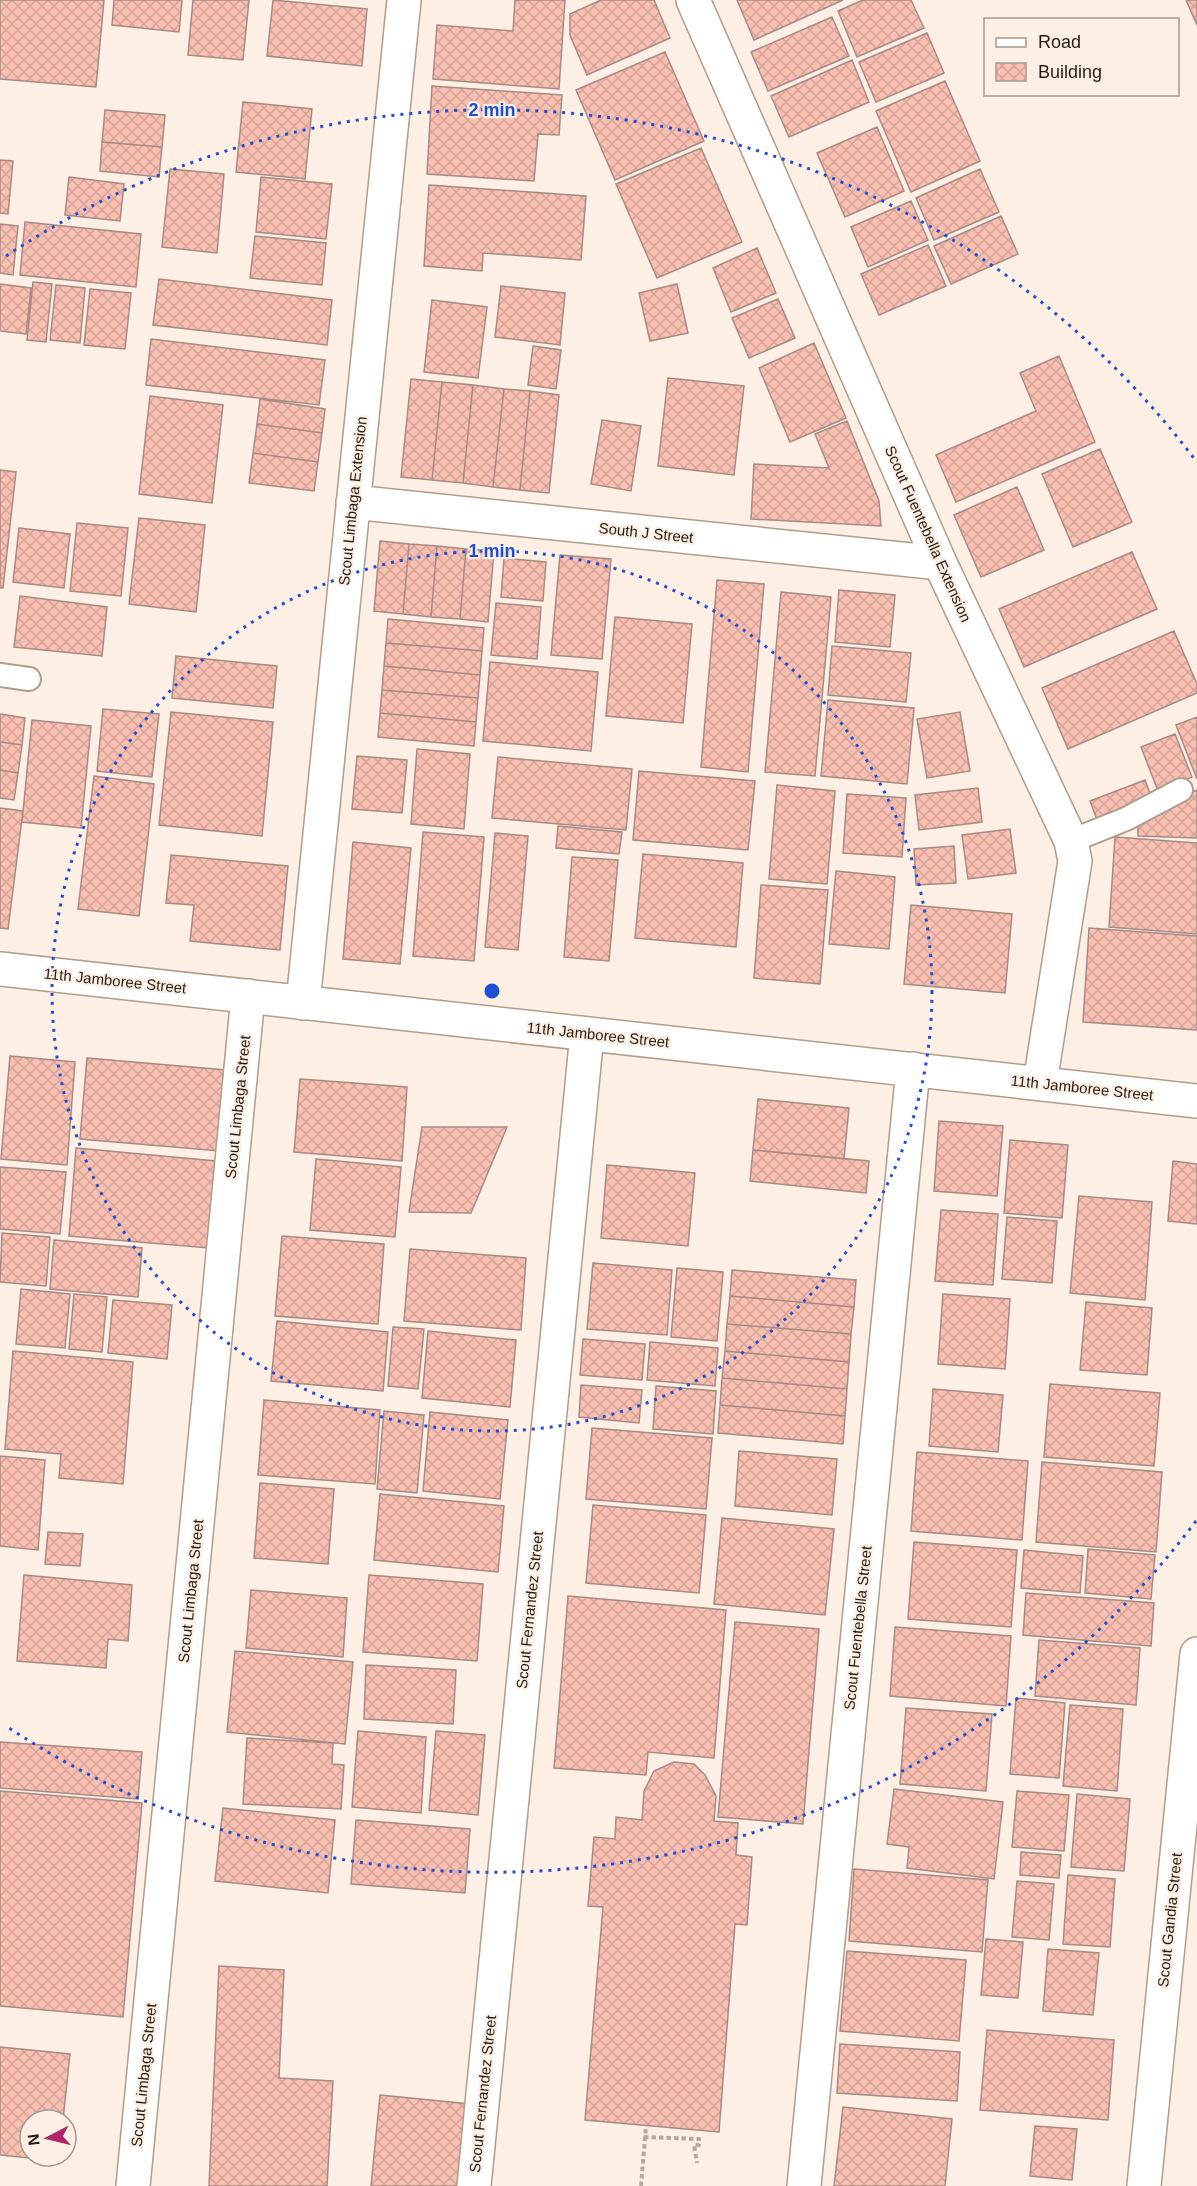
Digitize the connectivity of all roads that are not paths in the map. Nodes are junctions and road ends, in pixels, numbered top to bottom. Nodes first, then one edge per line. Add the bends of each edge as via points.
1 (404, 0) edge
2 (693, 0) edge
3 (353, 502) junction
4 (940, 563) junction
5 (0, 675) edge
6 (29, 679) dead end
7 (1181, 790) dead end
8 (1071, 841) junction
9 (0, 969) edge
10 (248, 996) junction
11 (303, 1003) junction
12 (588, 1034) junction
13 (913, 1069) junction
14 (1040, 1083) junction
15 (1197, 1101) edge
16 (1197, 1654) edge
17 (133, 2186) edge
18 (474, 2186) edge
19 (804, 2186) edge
20 (1144, 2186) edge

1 - 3 street, Scout Limbaga Extension
2 - 4 street, Scout Fuentebella Extension
3 - 4 street, South J Street
3 - 11 street, Scout Limbaga Extension
4 - 8 street, Scout Fuentebella Extension
5 - 6 lane
7 - 8 lane via 1126,819
8 - 14 street, Scout Fuentebella Extension via 1075,861
9 - 10 street, 11th Jamboree Street
10 - 11 street, 11th Jamboree Street
10 - 17 street, Scout Limbaga Street
11 - 12 street, 11th Jamboree Street
12 - 13 street, 11th Jamboree Street
12 - 18 street, Scout Fernandez Street
13 - 14 street, 11th Jamboree Street
13 - 19 street, Scout Fuentebella Street
14 - 15 street, 11th Jamboree Street
16 - 20 street, Scout Gandia Street

